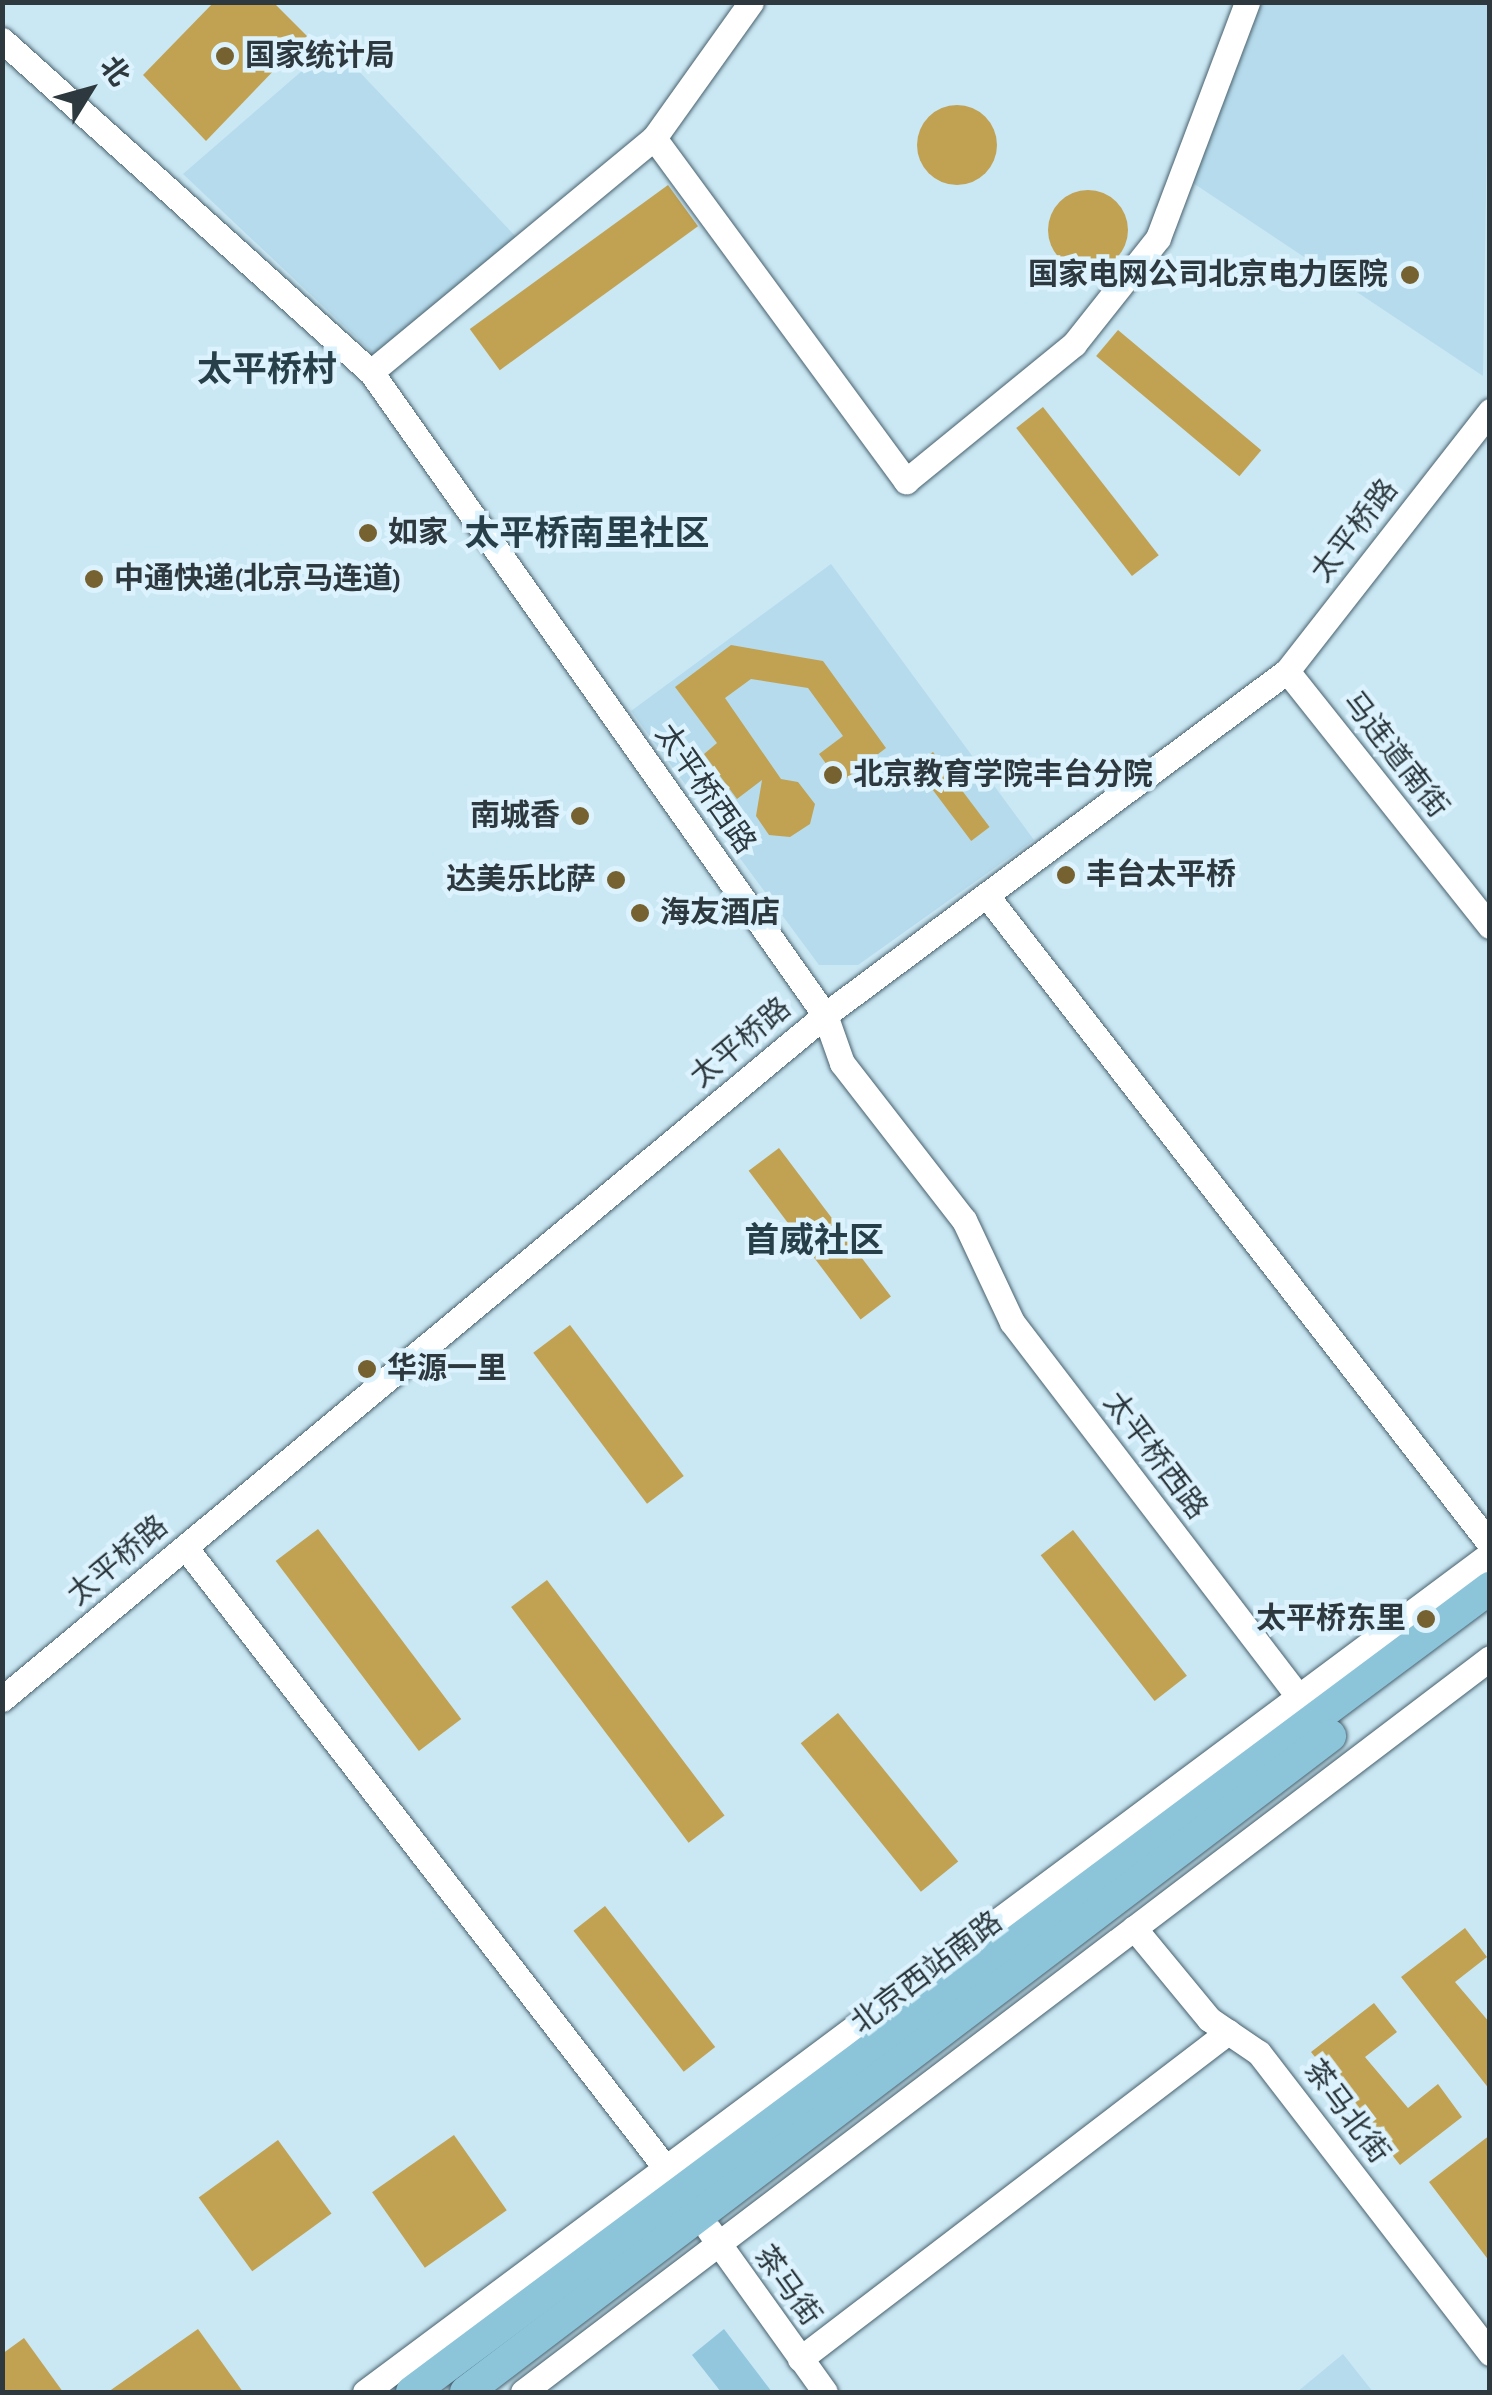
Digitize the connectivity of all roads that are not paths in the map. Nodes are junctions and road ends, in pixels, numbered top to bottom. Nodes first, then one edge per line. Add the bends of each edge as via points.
1 (752, 2) edge
2 (1247, 2) edge
3 (2, 40) edge
4 (654, 138) junction
5 (371, 372) junction
6 (1490, 412) edge
7 (1287, 671) junction
8 (987, 896) junction
9 (1490, 926) edge
10 (825, 1015) junction
11 (1490, 1544) edge
12 (185, 1547) junction
13 (1490, 1554) edge
14 (1490, 1588) edge
15 (1490, 1615) edge
16 (1490, 1658) edge
17 (1299, 1697) junction
18 (2, 1700) edge
19 (1134, 1928) junction
20 (1228, 2032) junction
21 (691, 2204) junction
22 (1490, 2353) edge
23 (800, 2359) junction
24 (365, 2392) edge
25 (412, 2392) edge
26 (466, 2392) edge
27 (523, 2392) edge
28 (825, 2392) edge

1 - 4 street
2 - 4 street via 1158,238 1074,344 906,481
3 - 5 street, 太平桥西路
4 - 5 street
5 - 10 street, 太平桥西路
6 - 7 street, 太平桥路
7 - 8 street, 太平桥路
7 - 9 street, 马连道南街
8 - 10 street, 太平桥路
8 - 11 street
10 - 12 street, 太平桥路
10 - 17 street, 太平桥西路 via 842,1063 964,1220 1012,1322
12 - 18 street, 太平桥路
12 - 21 street, 茶马街
13 - 17 street, 北京西站南路
14 - 21 main road, 北京西站南路
15 - 21 main road, 北京西站南路
16 - 19 street, 北京西站南路
17 - 21 street, 北京西站南路
19 - 20 street, 茶马北街
19 - 21 street, 北京西站南路
20 - 22 street, 茶马北街 via 1259,2053
20 - 23 street
21 - 23 street, 茶马街
21 - 24 street, 北京西站南路
21 - 25 main road, 北京西站南路
21 - 26 main road, 北京西站南路
21 - 27 street, 北京西站南路
23 - 28 street, 茶马街

